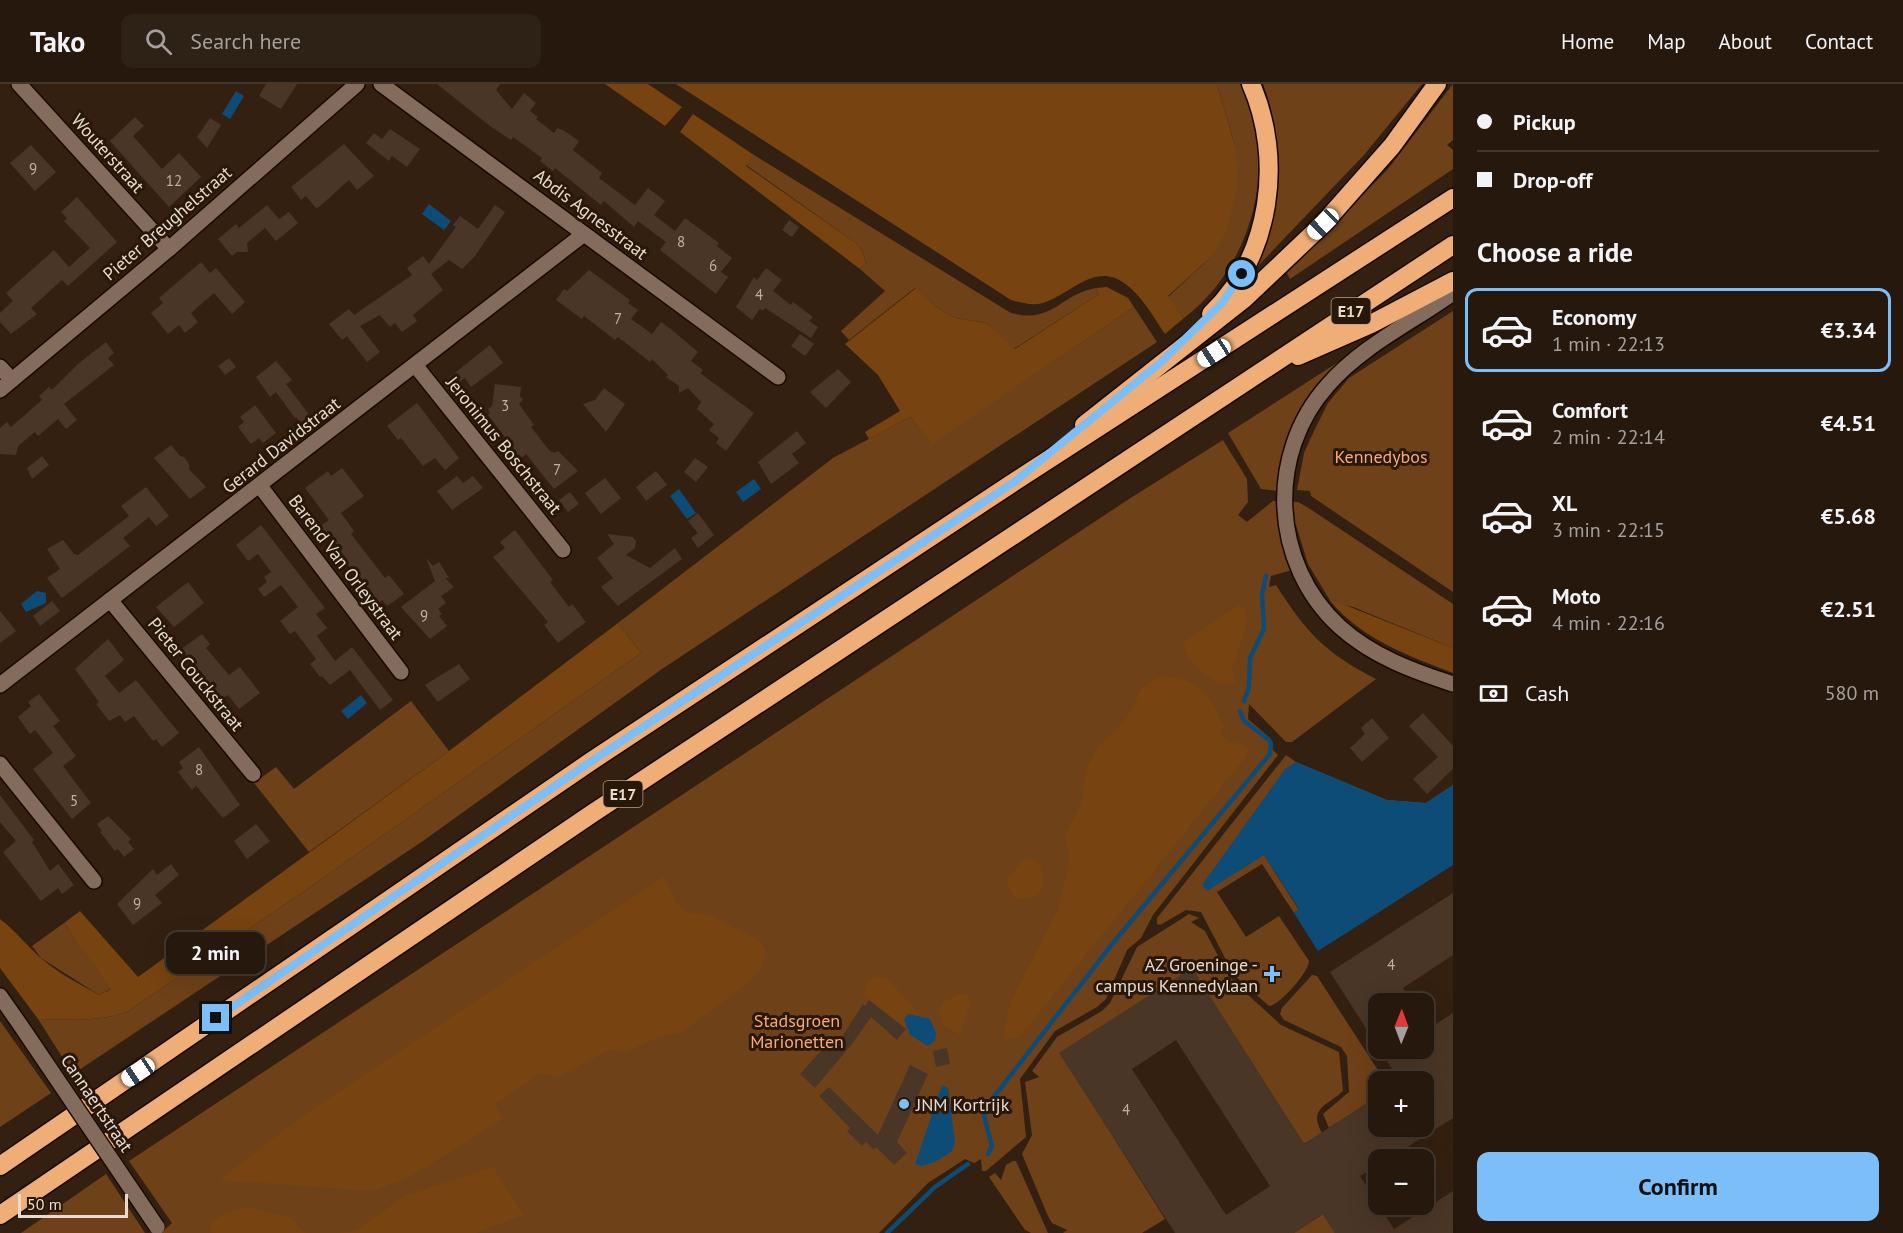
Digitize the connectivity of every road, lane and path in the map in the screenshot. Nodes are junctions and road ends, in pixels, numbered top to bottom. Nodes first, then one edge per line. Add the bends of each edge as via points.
1 (19, 84) edge
2 (357, 84) edge
3 (381, 84) edge
4 (1251, 84) edge
5 (1437, 84) edge
6 (1453, 198) edge
7 (584, 234) junction
8 (1453, 245) edge
9 (169, 249) junction
10 (1453, 281) edge
11 (1453, 293) edge
12 (1160, 363) junction
13 (415, 365) junction
14 (0, 367) edge
15 (778, 377) dead end
16 (1250, 378) junction
17 (6, 385) edge
18 (1014, 482) junction
19 (261, 486) junction
20 (563, 550) dead end
21 (110, 600) junction
22 (401, 672) dead end
23 (1453, 684) edge
24 (0, 685) edge
25 (0, 764) edge
26 (253, 774) dead end
27 (94, 881) dead end
28 (0, 996) edge
29 (0, 1166) edge
30 (0, 1215) edge
31 (159, 1230) edge

1 - 9 street, Wouterstraat
2 - 9 street, Pieter Breughelstraat
3 - 7 street, Abdis Agnesstraat
4 - 12 highway via 1263,120 1269,161 1266,205 1253,250 1222,303
5 - 12 highway via 1392,146 1323,224 1244,299
6 - 18 highway, E17
7 - 13 street, Gerard Davidstraat
7 - 15 street, Abdis Agnesstraat
8 - 16 highway, E17
9 - 17 street, Pieter Breughelstraat
10 - 16 highway via 1371,324
11 - 23 street via 1376,344 1328,384 1295,439 1284,486 1294,560 1325,611 1364,645 1394,662
12 - 18 highway
13 - 19 street, Gerard Davidstraat
13 - 20 street, Jeronimus Boschstraat
14 - 17 street
16 - 30 highway, E17 via 583,820
18 - 29 highway, E17 via 590,762
19 - 21 street, Gerard Davidstraat
19 - 22 street, Barend Van Orleystraat
21 - 24 street, Gerard Davidstraat
21 - 26 street, Pieter Couckstraat
25 - 27 street
28 - 31 street, Cannaertstraat, bridge

